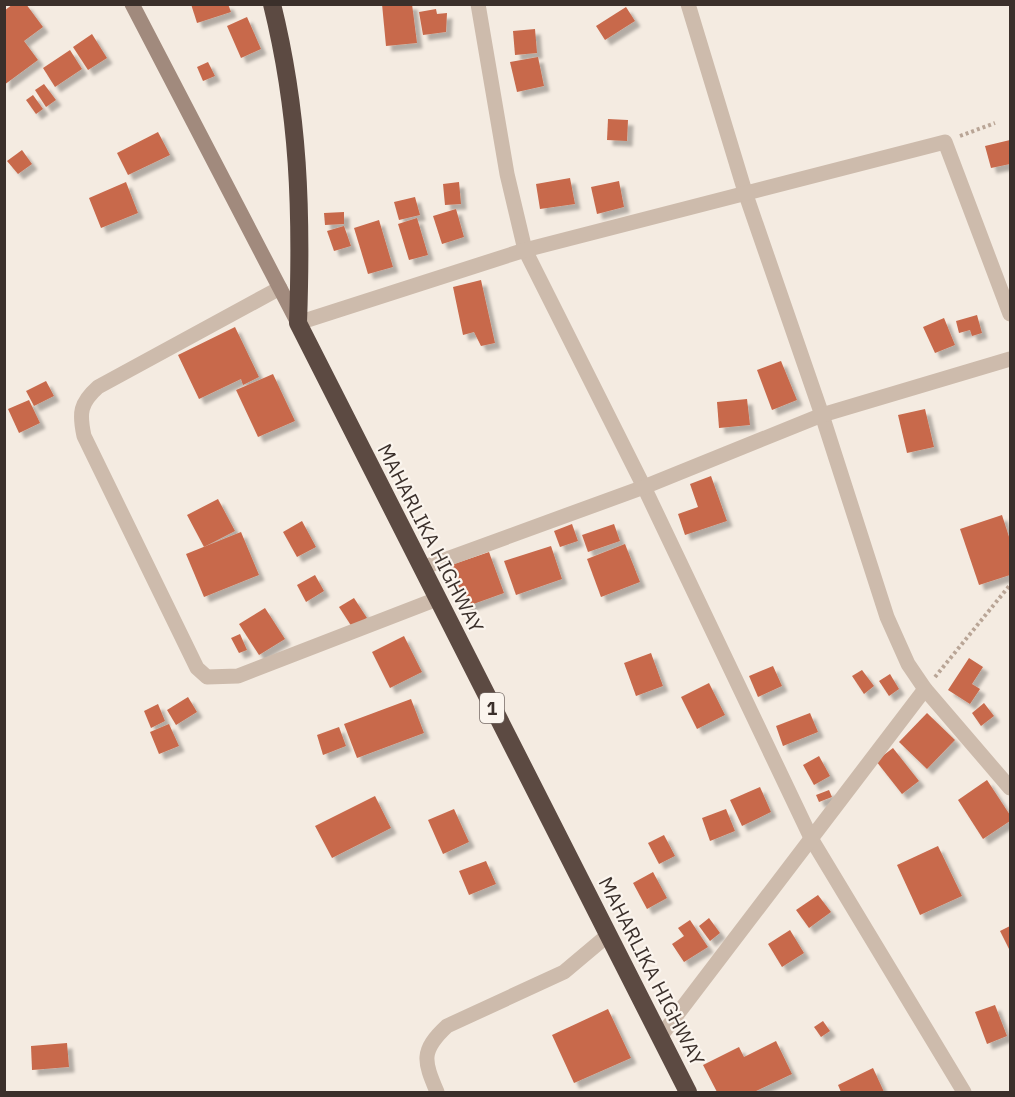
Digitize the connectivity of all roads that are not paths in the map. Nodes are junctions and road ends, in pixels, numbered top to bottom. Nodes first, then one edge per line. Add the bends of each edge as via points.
1 (132, 4) edge
2 (272, 4) edge
3 (478, 4) edge
4 (688, 4) edge
5 (746, 195) junction
6 (525, 250) junction
7 (280, 288) junction
8 (1011, 314) edge
9 (298, 323) junction
10 (1011, 359) edge
11 (822, 415) junction
12 (644, 487) junction
13 (422, 568) junction
14 (437, 599) junction
15 (925, 689) junction
16 (1011, 788) edge
17 (812, 840) junction
18 (608, 935) junction
19 (660, 1037) junction
20 (437, 1092) edge
21 (688, 1092) edge
22 (964, 1092) edge

1 - 7 main road, MAHARLIKA HIGHWAY / 1
2 - 9 highway via 296,130 301,240
3 - 6 street via 507,174
4 - 5 street
5 - 6 street
5 - 8 street via 945,142
5 - 11 street
6 - 9 street
6 - 12 street
7 - 9 main road, MAHARLIKA HIGHWAY / 1
7 - 14 street via 98,387 84,399 79,416 84,436 197,668 207,677 238,676
9 - 13 highway, MAHARLIKA HIGHWAY / 1
10 - 11 street
11 - 12 street
11 - 15 street via 887,617 908,664
12 - 13 street
12 - 17 street
13 - 14 highway, MAHARLIKA HIGHWAY / 1
14 - 18 highway, MAHARLIKA HIGHWAY / 1
15 - 16 street
15 - 17 street
17 - 19 street
17 - 22 street
18 - 19 highway, MAHARLIKA HIGHWAY / 1
18 - 20 street via 564,972 447,1026 426,1052 427,1067
19 - 21 highway, MAHARLIKA HIGHWAY / 1

